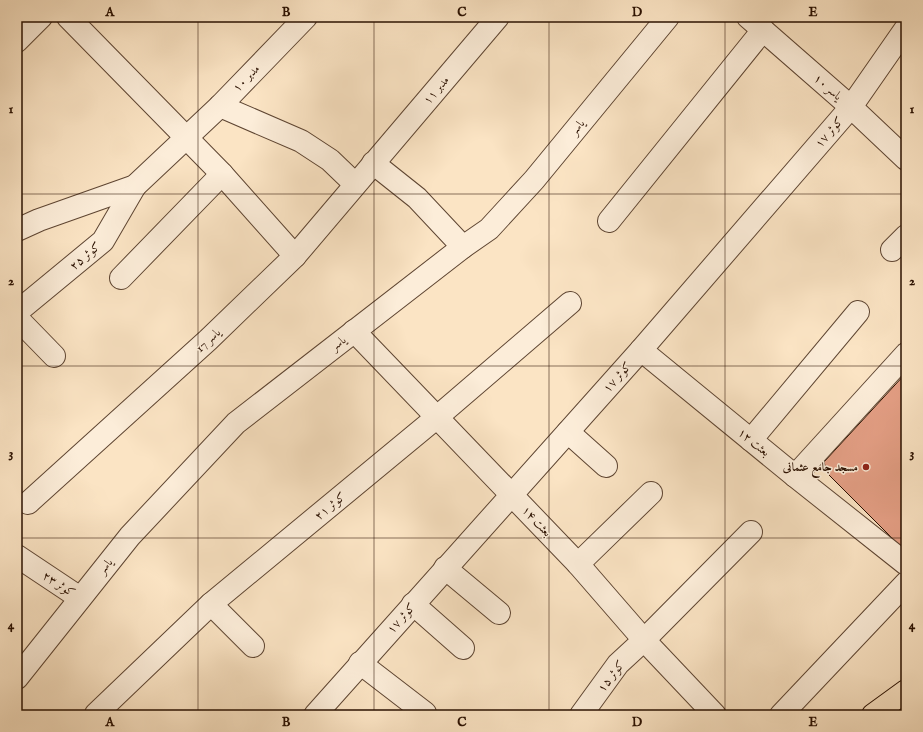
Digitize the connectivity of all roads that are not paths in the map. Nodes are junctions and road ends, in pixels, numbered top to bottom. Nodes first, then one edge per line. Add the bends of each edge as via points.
1 (41, 17) edge
2 (68, 17) edge
3 (306, 17) edge
4 (498, 17) edge
5 (668, 17) edge
6 (756, 24) edge
7 (906, 28) edge
8 (17, 41) edge
9 (220, 106) junction
10 (851, 106) junction
11 (185, 138) junction
12 (906, 159) edge
13 (373, 163) junction
14 (222, 174) junction
15 (355, 184) junction
16 (135, 186) junction
17 (609, 221) dead end
18 (17, 230) edge
19 (463, 247) junction
20 (295, 256) junction
21 (121, 278) dead end
22 (570, 303) dead end
23 (17, 312) edge
24 (858, 312) dead end
25 (17, 318) edge
26 (354, 331) junction
27 (641, 350) junction
28 (906, 354) edge
29 (54, 356) dead end
30 (436, 418) junction
31 (568, 432) junction
32 (752, 440) junction
33 (606, 466) dead end
34 (795, 476) junction
35 (651, 493) dead end
36 (512, 494) junction
37 (28, 503) dead end
38 (751, 532) dead end
39 (17, 556) edge
40 (578, 564) junction
41 (906, 564) edge
42 (445, 568) junction
43 (906, 583) edge
44 (80, 598) junction
45 (211, 604) junction
46 (413, 604) junction
47 (499, 613) dead end
48 (644, 640) junction
49 (253, 646) dead end
50 (464, 648) dead end
51 (360, 663) junction
52 (17, 678) edge
53 (906, 691) edge
54 (425, 713) dead end
55 (96, 714) edge
56 (315, 715) edge
57 (581, 715) edge
58 (715, 715) edge
59 (782, 715) edge
60 (873, 715) edge

1 - 8 street
2 - 11 street
3 - 9 street, مدبر ۱۰
4 - 13 street, مدبر ۱۱
5 - 19 street, یاسر via 534,180 489,229
6 - 10 street, یاسر ۱۰
6 - 17 street
7 - 10 street, کوثر ۱۷
9 - 11 street, مدبر ۱۰
9 - 15 street via 301,141 330,160
10 - 12 street, یاسر ۱۰
10 - 27 street, کوثر ۱۷
11 - 14 street
11 - 16 street, مدبر ۱۰
13 - 15 street, یاسر 17
13 - 19 street via 417,198
14 - 20 street
14 - 21 street
15 - 20 street, یاسر 17
16 - 18 street
16 - 23 street, کوثر ۲۵ via 103,241
19 - 26 street, یاسر
20 - 37 street, یاسر 17 via 208,340
22 - 30 street, کوثر ۲۱
24 - 32 street
25 - 29 street
26 - 30 street, بعثت ۱۴
26 - 44 street, یاسر via 236,423 130,536
27 - 31 street, کوثر ۱۷
27 - 32 street, بعثت ۱۲
28 - 34 street
30 - 36 street, بعثت ۱۴
30 - 45 street, کوثر ۲۱
31 - 33 street
31 - 36 street, کوثر ۱۷
32 - 34 street, بعثت ۱۲
34 - 41 street, بعثت ۱۲
35 - 40 street
36 - 40 street, بعثت ۱۴
36 - 42 street, کوثر ۱۷
38 - 48 street, کوثر ۱۵
39 - 44 street, کوثر ۲۳
40 - 48 street, بعثت ۱۴
42 - 46 street, کوثر ۱۷
42 - 47 street
43 - 59 street
44 - 52 street, یاسر
45 - 49 street
45 - 55 street, کوثر ۲۱
46 - 50 street
46 - 51 street, کوثر ۱۷
48 - 57 street, کوثر ۱۵ via 618,664
48 - 58 street, بعثت ۱۴
51 - 54 street
51 - 56 street, کوثر ۱۷
53 - 60 main road

